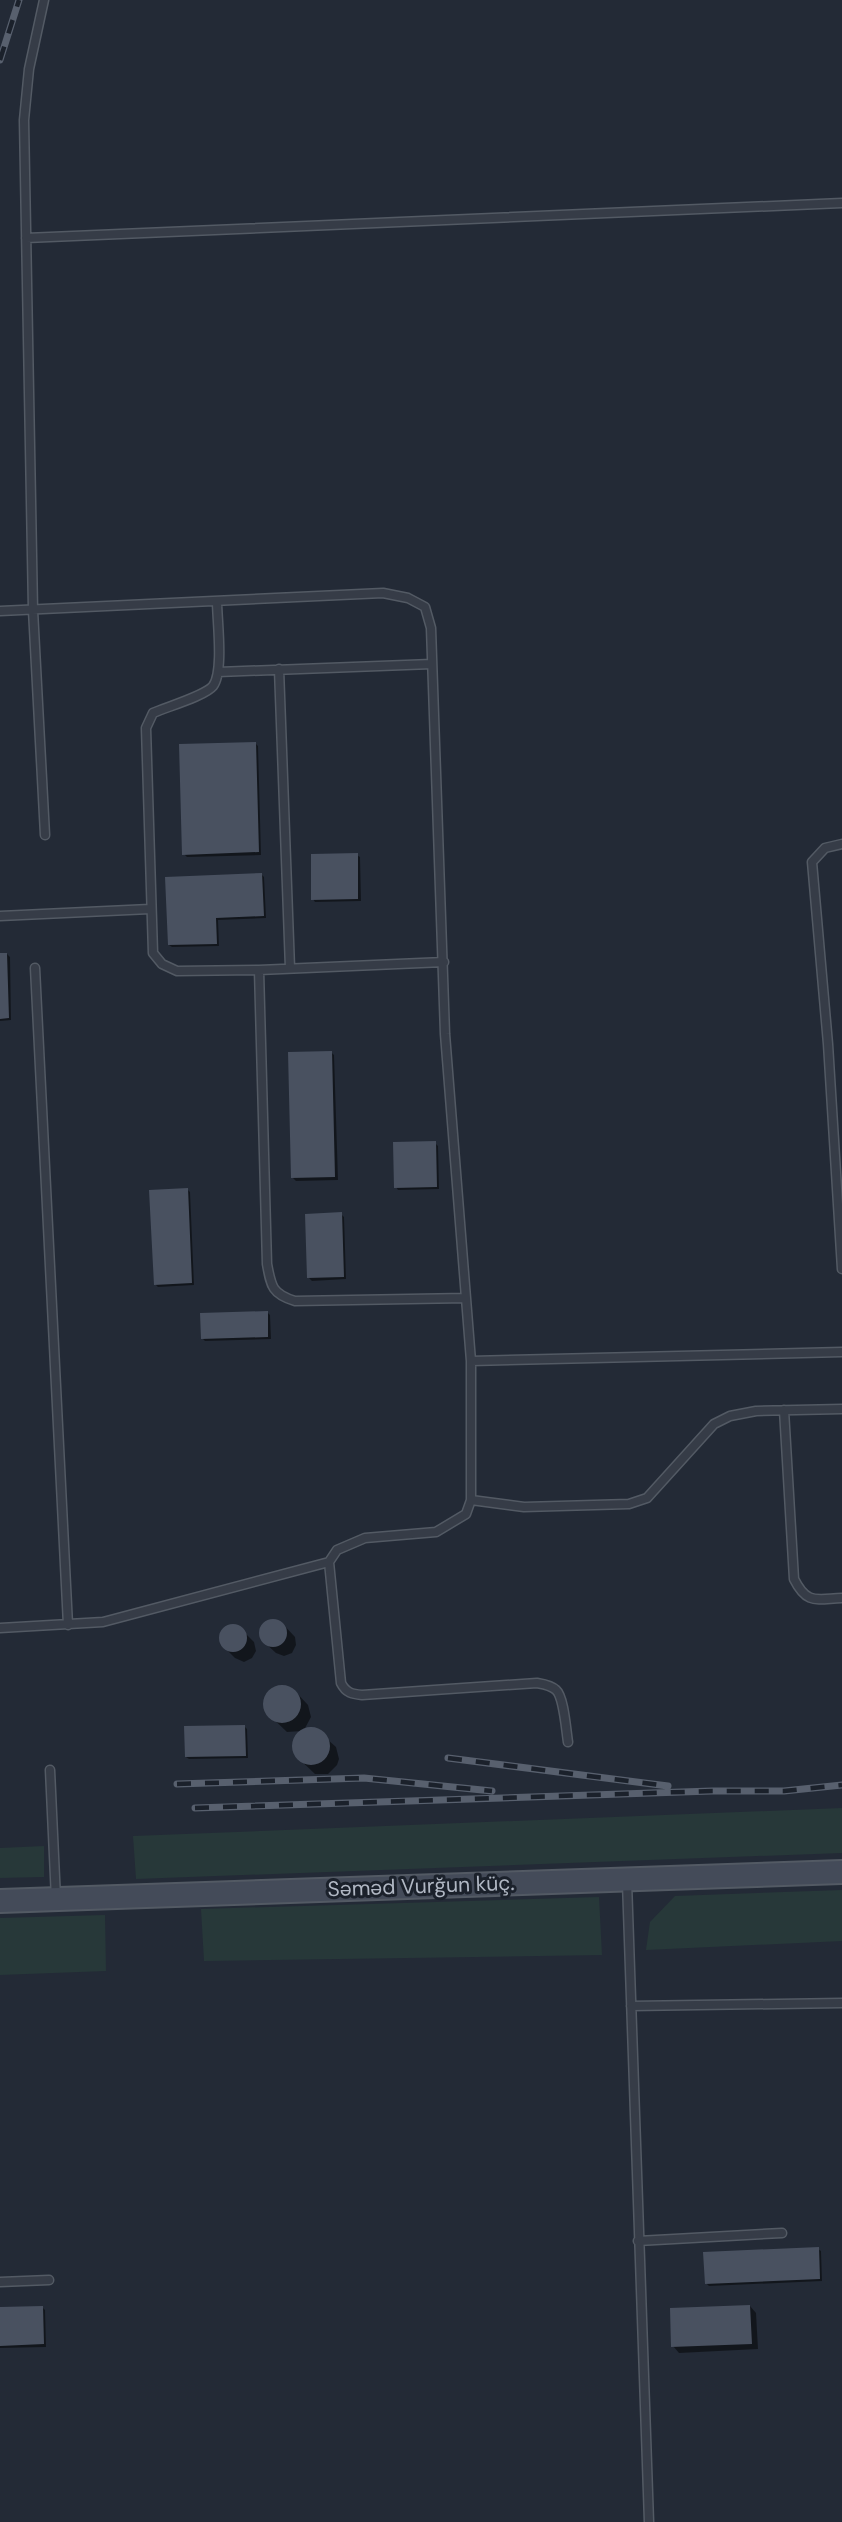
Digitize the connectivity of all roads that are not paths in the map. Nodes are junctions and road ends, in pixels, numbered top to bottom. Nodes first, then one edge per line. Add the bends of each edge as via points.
1 (44, 0) edge
2 (842, 202) edge
3 (26, 238) junction
4 (217, 601) junction
5 (33, 610) junction
6 (0, 611) edge
7 (432, 664) junction
8 (279, 669) junction
9 (218, 672) junction
10 (45, 835) dead end
11 (842, 844) edge
12 (150, 909) junction
13 (0, 916) edge
14 (444, 962) junction
15 (35, 968) dead end
16 (290, 968) junction
17 (259, 970) junction
18 (842, 1269) edge
19 (466, 1298) junction
20 (842, 1352) edge
21 (471, 1361) junction
22 (842, 1409) edge
23 (784, 1410) junction
24 (471, 1500) junction
25 (329, 1562) junction
26 (842, 1598) edge
27 (68, 1624) junction
28 (0, 1628) edge
29 (568, 1742) dead end
30 (50, 1770) dead end
31 (842, 1872) edge
32 (627, 1878) junction
33 (56, 1899) junction
34 (0, 1901) edge
35 (842, 2003) edge
36 (631, 2006) junction
37 (782, 2233) dead end
38 (638, 2241) junction
39 (49, 2280) dead end
40 (0, 2282) edge
41 (649, 2522) edge

1 - 3 lane via 28,69 24,120
2 - 3 lane
3 - 5 lane
4 - 5 lane
4 - 7 lane via 383,593 408,598 425,607 431,628
4 - 9 lane
5 - 6 lane
5 - 10 lane
7 - 8 lane
7 - 14 lane
8 - 9 lane
8 - 16 lane
9 - 12 lane via 213,687 153,713 146,728
11 - 18 lane via 825,848 812,862
12 - 13 lane
12 - 17 lane via 153,952 162,964 177,971
14 - 16 lane
14 - 19 lane via 445,1034
15 - 27 lane
16 - 17 lane
17 - 19 lane via 270,1283 280,1296 295,1301
19 - 21 lane
20 - 21 lane
21 - 24 lane
22 - 23 lane
23 - 24 lane via 730,1416 714,1424 647,1498 629,1504 524,1507
23 - 26 lane via 794,1579 802,1594 812,1599
24 - 25 lane via 466,1514 436,1532 365,1538 337,1550
25 - 27 lane via 150,1611 103,1622
25 - 29 lane via 344,1689 362,1695 548,1685 557,1690 561,1700
27 - 28 lane
30 - 33 lane
31 - 32 main road, Səməd Vurğun küç.
32 - 33 main road, Səməd Vurğun küç.
32 - 36 lane
33 - 34 main road, Səməd Vurğun küç.
35 - 36 lane
36 - 38 lane
37 - 38 lane
38 - 41 lane
39 - 40 lane

